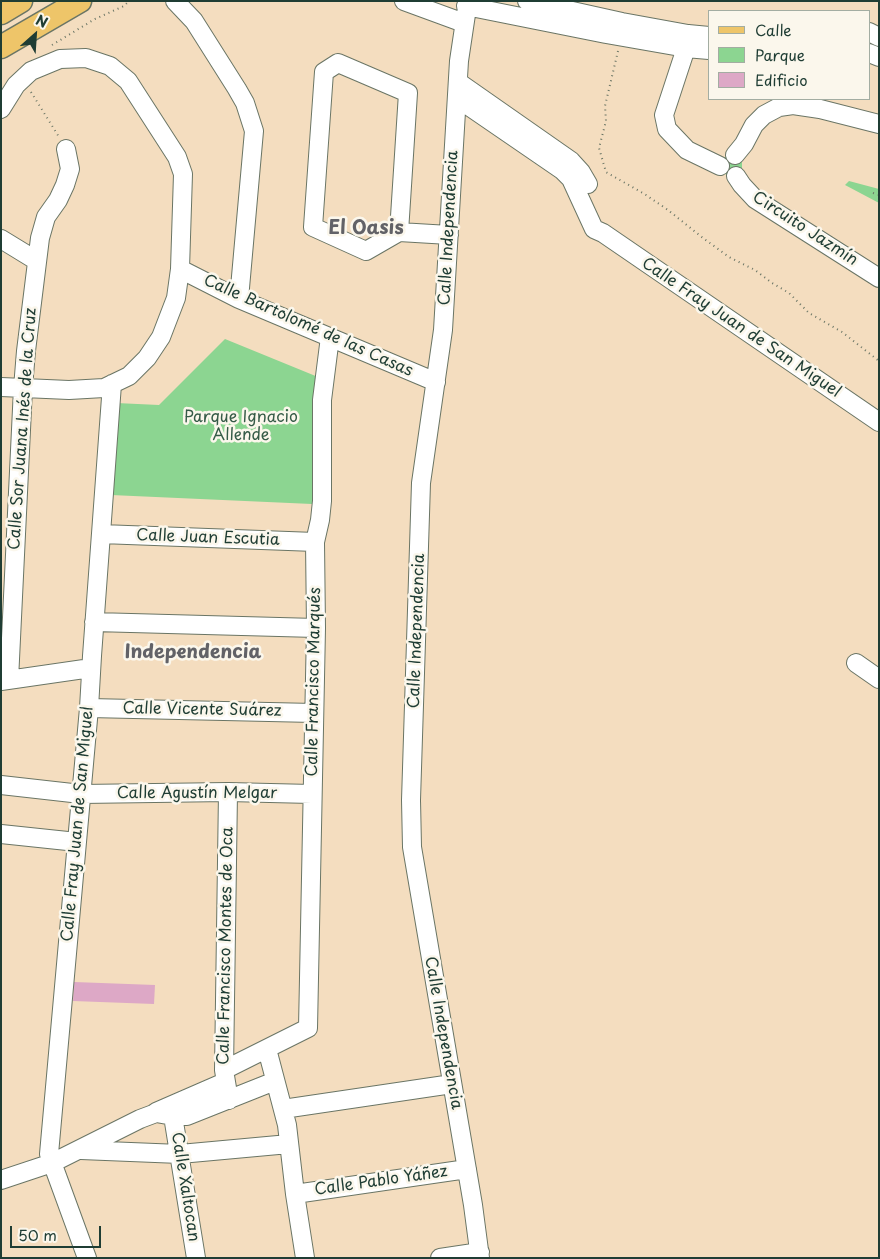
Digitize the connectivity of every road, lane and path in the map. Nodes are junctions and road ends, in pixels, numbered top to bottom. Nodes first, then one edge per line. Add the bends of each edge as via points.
1 (21, 1) edge
2 (80, 1) edge
3 (129, 1) edge
4 (175, 1) edge
5 (404, 1) edge
6 (527, 1) edge
7 (466, 10) edge
8 (1, 13) edge
9 (612, 30) junction
10 (708, 36) edge
11 (687, 41) junction
12 (1, 47) edge
13 (48, 48) dead end
14 (708, 50) edge
15 (23, 79) junction
16 (458, 90) junction
17 (1, 109) edge
18 (879, 124) edge
19 (66, 149) joint
20 (735, 155) junction
21 (720, 166) junction
22 (736, 176) junction
23 (873, 193) dead end
24 (879, 196) edge
25 (399, 232) junction
26 (449, 235) junction
27 (1, 239) edge
28 (37, 261) junction
29 (180, 269) junction
30 (879, 278) edge
31 (239, 299) junction
32 (330, 337) junction
33 (879, 361) edge
34 (436, 382) junction
35 (112, 384) junction
36 (1, 387) edge
37 (23, 388) junction
38 (879, 422) edge
39 (101, 534) junction
40 (315, 542) junction
41 (94, 622) junction
42 (316, 628) junction
43 (856, 663) dead end
44 (91, 668) junction
45 (879, 679) edge
46 (5, 680) edge
47 (89, 708) junction
48 (314, 713) junction
49 (1, 785) edge
50 (228, 792) junction
51 (81, 794) junction
52 (312, 794) junction
53 (1, 834) edge
54 (77, 842) junction
55 (267, 1049) junction
56 (225, 1076) junction
57 (275, 1081) junction
58 (452, 1084) junction
59 (229, 1100) junction
60 (282, 1109) junction
61 (156, 1113) junction
62 (173, 1116) junction
63 (289, 1144) junction
64 (78, 1150) junction
65 (180, 1154) junction
66 (52, 1163) junction
67 (467, 1169) junction
68 (1, 1180) edge
69 (294, 1194) junction
70 (480, 1255) edge
71 (87, 1258) edge
72 (196, 1258) edge
73 (305, 1258) edge
74 (440, 1258) edge

1 - 8 main road
2 - 12 main road
3 - 13 path
4 - 31 street via 194,21 237,89 254,131
5 - 7 street
6 - 9 street
7 - 9 street
7 - 16 street, Calle Independencia
9 - 11 street
9 - 33 path via 606,121 598,148 606,172 668,210 729,257 789,293 809,313 842,332
10 - 11 street
11 - 14 street
11 - 21 street via 664,115 667,129 688,150
15 - 17 street
15 - 19 path
15 - 29 street via 31,71 60,59 86,58 110,66 128,82 177,157 183,174
16 - 26 street, Calle Independencia
16 - 38 street, Calle Fray Juan de San Miguel via 571,162 576,175 590,187 604,225 603,233
18 - 20 street via 820,109 793,105 779,107 754,125
19 - 28 street, Calle Sor Juana Inés de la Cruz via 70,169 58,200 46,217
20 - 21 street via 726,156
20 - 22 street via 742,165
21 - 22 street via 725,175
22 - 30 street, Circuito Jazmín via 755,199
23 - 24 path
25 - 25 street via 408,93 338,63 324,72 313,227 366,252
25 - 26 street
26 - 34 street, Calle Independencia
27 - 28 street
28 - 37 street, Calle Sor Juana Inés de la Cruz
29 - 31 street, Calle Bartolomé de las Casas
29 - 35 street via 176,298 161,337 129,376
31 - 32 street, Calle Bartolomé de las Casas
32 - 34 street, Calle Bartolomé de las Casas
32 - 40 street, Calle Francisco Marqués via 322,400 322,501
34 - 58 street, Calle Independencia via 421,483 412,847
35 - 37 street via 104,388 69,390
35 - 39 street, Calle Fray Juan de San Miguel
36 - 37 street
37 - 46 street, Calle Sor Juana Inés de la Cruz
39 - 40 street, Calle Juan Escutia
39 - 41 street, Calle Fray Juan de San Miguel
40 - 42 street, Calle Francisco Marqués
41 - 42 street
41 - 44 street, Calle Fray Juan de San Miguel
42 - 48 street, Calle Francisco Marqués
43 - 45 street
44 - 46 street
44 - 47 street, Calle Fray Juan de San Miguel
47 - 48 street, Calle Vicente Suárez
47 - 51 street, Calle Fray Juan de San Miguel
48 - 52 street, Calle Francisco Marqués
49 - 51 street, Calle Agustín Melgar
50 - 51 street, Calle Agustín Melgar
50 - 52 street, Calle Agustín Melgar
50 - 56 street, Calle Francisco Montes de Oca
51 - 54 street, Calle Fray Juan de San Miguel
52 - 55 street, Calle Francisco Marqués via 308,1028
53 - 54 street
54 - 66 street, Calle Fray Juan de San Miguel via 49,1154
55 - 56 street
55 - 57 street
56 - 59 street, Calle Francisco Montes de Oca
56 - 61 street
57 - 59 street
57 - 60 street
58 - 60 street
58 - 67 street, Calle Independencia
59 - 62 street via 187,1116
60 - 63 street
61 - 62 street
61 - 64 street
62 - 65 street, Calle Xaltocan
63 - 65 street
63 - 69 street
64 - 65 street
64 - 66 street
65 - 72 street, Calle Xaltocan
66 - 68 street
66 - 71 street, Calle Fray Juan de San Miguel
67 - 69 street, Calle Pablo Yáñez
67 - 70 street, Calle Independencia
69 - 73 street
70 - 74 street

